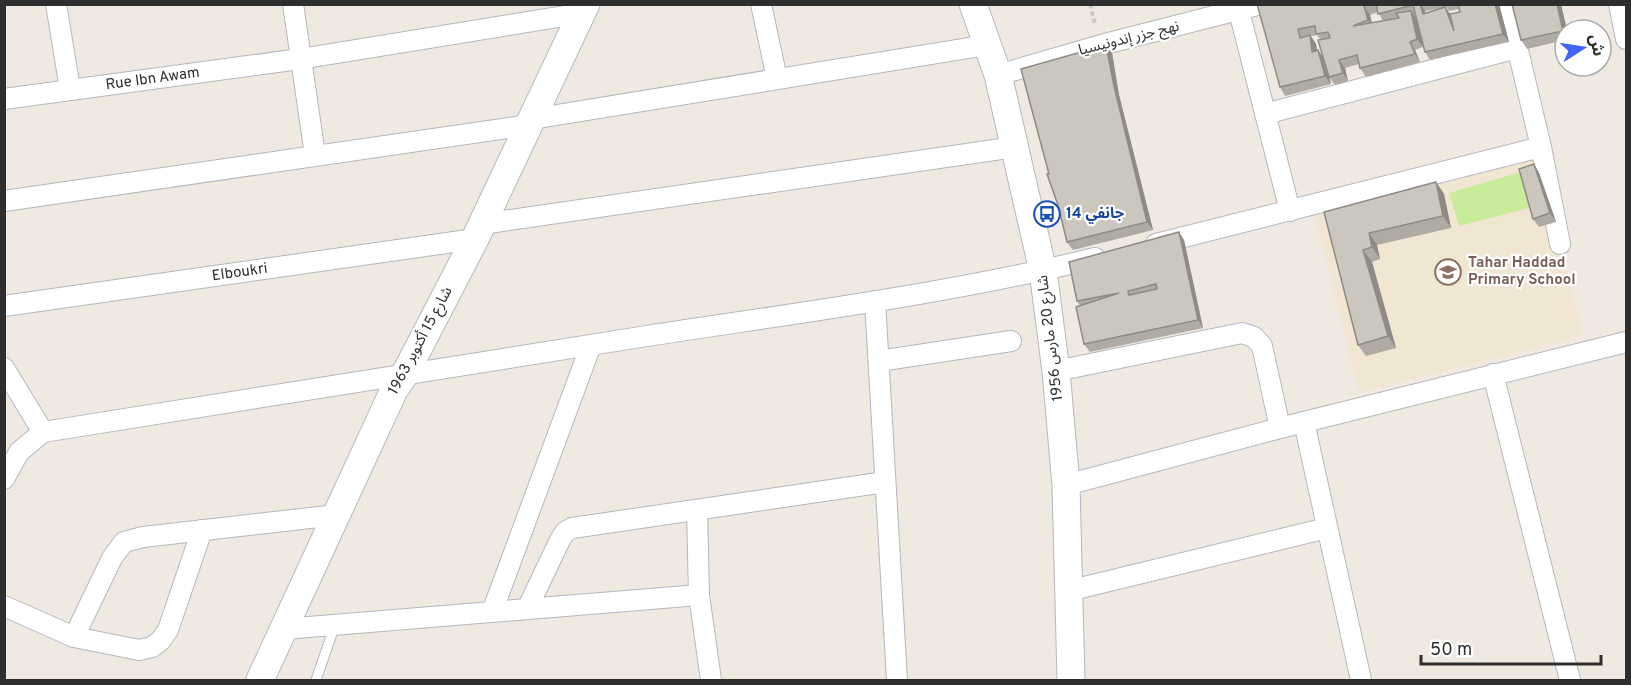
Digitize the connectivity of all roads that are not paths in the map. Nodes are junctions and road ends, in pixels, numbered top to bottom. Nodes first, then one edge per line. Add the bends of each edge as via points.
1 (56, 4) edge
2 (293, 4) edge
3 (761, 4) edge
4 (973, 4) edge
5 (1262, 4) edge
6 (1507, 4) edge
7 (1619, 4) edge
8 (585, 9) edge
9 (1239, 11) junction
10 (1200, 13) edge
11 (1626, 39) edge
12 (987, 45) junction
13 (1517, 48) junction
14 (300, 59) junction
15 (998, 75) junction
16 (777, 79) junction
17 (70, 89) junction
18 (4, 99) edge
19 (1265, 114) junction
20 (530, 122) junction
21 (1015, 147) junction
22 (1540, 147) junction
23 (315, 155) junction
24 (4, 201) edge
25 (1290, 211) junction
26 (478, 231) junction
27 (1560, 244) dead end
28 (1133, 249) edge
29 (1111, 255) edge
30 (1043, 271) junction
31 (875, 301) junction
32 (4, 306) edge
33 (1011, 341) dead end
34 (1626, 342) edge
35 (591, 345) junction
36 (879, 361) junction
37 (4, 368) edge
38 (1056, 371) junction
39 (405, 374) junction
40 (1492, 374) junction
41 (1304, 422) junction
42 (1280, 428) junction
43 (44, 432) junction
44 (4, 479) edge
45 (885, 482) junction
46 (1066, 485) junction
47 (697, 510) junction
48 (336, 515) junction
49 (1327, 528) junction
50 (202, 530) junction
51 (1068, 591) junction
52 (699, 595) junction
53 (4, 606) edge
54 (527, 609) junction
55 (492, 612) junction
56 (335, 625) junction
57 (284, 630) junction
58 (74, 637) junction
59 (260, 681) edge
60 (316, 681) edge
61 (711, 681) edge
62 (897, 681) edge
63 (1071, 681) edge
64 (1361, 681) edge
65 (1570, 681) edge

1 - 17 street
2 - 14 street
3 - 16 street
4 - 12 street, شارع 20 مارس 1956
5 - 9 street, نهج جزر إندونيسيا
6 - 13 street
7 - 11 street
8 - 14 street, Rue Ibn Awam
8 - 20 street, شارع 15 أكتوبر 1963
9 - 10 street, نهج جزر إندونيسيا
9 - 19 street
10 - 15 street, نهج جزر إندونيسيا
12 - 15 street, شارع 20 مارس 1956
12 - 16 street
13 - 19 street
13 - 22 street
14 - 17 street, Rue Ibn Awam
14 - 23 street
15 - 21 street, شارع 20 مارس 1956
16 - 20 street
17 - 18 street, Rue Ibn Awam
19 - 25 street
20 - 23 street
20 - 26 street, شارع 15 أكتوبر 1963
21 - 26 street, Elboukri
21 - 30 street, شارع 20 مارس 1956
22 - 25 street
22 - 27 street
23 - 24 street
25 - 28 street
26 - 32 street, Elboukri
26 - 39 street, شارع 15 أكتوبر 1963
29 - 30 street
30 - 31 street
30 - 38 street, شارع 20 مارس 1956
31 - 35 street
31 - 36 street
33 - 36 street
34 - 40 street
35 - 39 street
35 - 55 street
36 - 45 street
37 - 43 street
38 - 42 street via 1242,333 1254,337 1262,346
38 - 46 street, شارع 20 مارس 1956
39 - 43 street
39 - 48 street, شارع 15 أكتوبر 1963
40 - 41 street
40 - 65 street
41 - 42 street
41 - 49 street
42 - 46 street
43 - 44 street via 19,452
45 - 47 street
45 - 62 street
46 - 51 street, شارع 20 مارس 1956
47 - 52 street
47 - 54 street via 565,532
48 - 50 street
48 - 57 street, شارع 15 أكتوبر 1963
49 - 51 street
49 - 64 street
50 - 58 street via 124,542 112,558
50 - 58 street via 168,630 161,640 139,650
51 - 63 street, شارع 20 مارس 1956
52 - 54 street
52 - 61 street
53 - 58 street
54 - 55 street
55 - 56 street
56 - 57 street
56 - 60 lane
57 - 59 street, شارع 15 أكتوبر 1963

